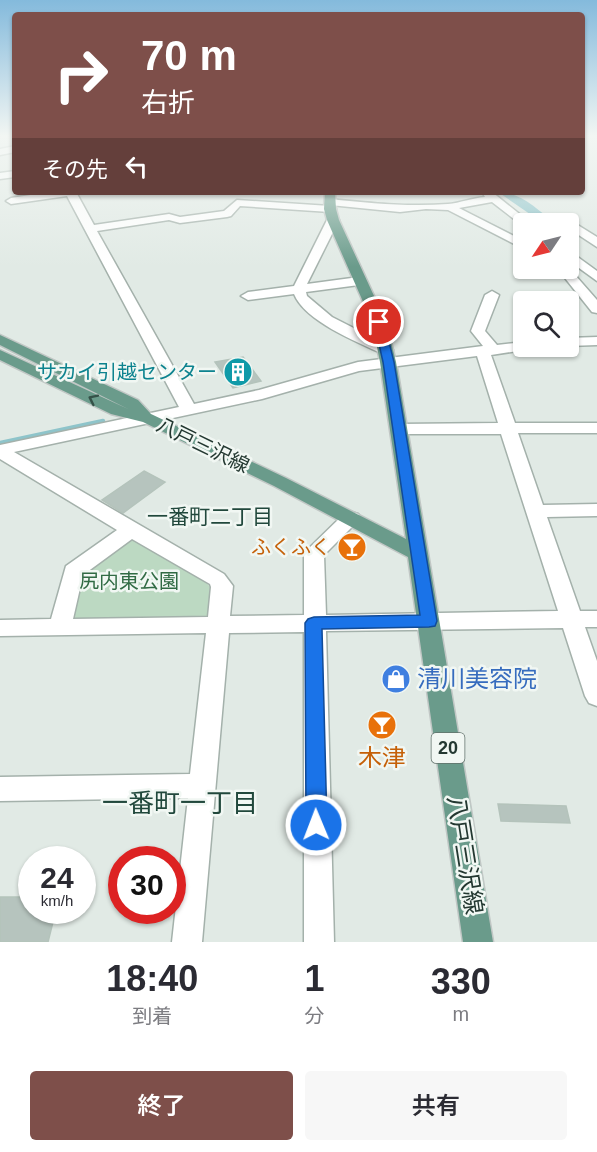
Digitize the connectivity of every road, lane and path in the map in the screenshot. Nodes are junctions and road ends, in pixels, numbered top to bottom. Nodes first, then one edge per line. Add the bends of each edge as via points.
1 (50, 195) edge
2 (72, 195) edge
3 (413, 195) edge
4 (490, 196) edge
5 (11, 201) dead end
6 (331, 206) edge
7 (418, 207) junction
8 (450, 207) junction
9 (513, 213) edge
10 (90, 229) junction
11 (579, 230) edge
12 (513, 240) edge
13 (597, 243) edge
14 (579, 263) edge
15 (597, 277) edge
16 (571, 279) edge
17 (359, 281) junction
18 (299, 290) junction
19 (492, 295) dead end
20 (248, 296) dead end
21 (597, 309) edge
22 (0, 339) edge
23 (597, 341) edge
24 (579, 342) edge
25 (513, 347) edge
26 (488, 350) junction
27 (0, 354) edge
28 (387, 356) junction
29 (189, 410) junction
30 (148, 418) junction
31 (597, 428) edge
32 (400, 429) junction
33 (509, 429) junction
34 (0, 450) edge
35 (597, 510) edge
36 (534, 511) junction
37 (351, 518) junction
38 (131, 530) junction
39 (419, 554) junction
40 (571, 619) junction
41 (597, 619) edge
42 (429, 621) junction
43 (314, 623) junction
44 (219, 624) junction
45 (60, 627) junction
46 (0, 628) edge
47 (597, 696) edge
48 (201, 786) junction
49 (0, 789) edge
50 (187, 942) edge
51 (319, 942) edge
52 (478, 942) edge

1 - 5 street
2 - 10 street
3 - 7 street
4 - 8 street
4 - 9 street
6 - 7 street
6 - 10 street via 237,203 227,214 180,220 169,217
6 - 17 main road, 八戸三沢線 / 20
6 - 18 street
7 - 8 street
8 - 12 street
10 - 29 street
11 - 13 street
14 - 15 street
16 - 21 street
17 - 18 street
17 - 28 main road, 八戸三沢線 / 20 via 379,322
18 - 20 street
18 - 28 street via 315,311
19 - 26 street via 478,331
22 - 30 main road, 八戸三沢線 via 132,403
23 - 24 street
25 - 26 street
26 - 28 street
26 - 33 street
30 -> 27 main road, 八戸三沢線 via 117,411
28 - 29 street via 262,394
28 - 32 main road, 八戸三沢線 / 20
29 - 30 street
30 - 34 street
30 - 37 main road, 八戸三沢線
31 - 33 street
32 - 33 street
32 - 39 main road, 八戸三沢線 / 20
33 - 36 street
34 - 38 street
35 - 36 street
36 - 40 street
37 - 39 main road, 八戸三沢線
37 - 43 street via 314,554
38 - 44 street via 217,579 222,586
38 - 45 street via 73,571
39 - 42 main road, 八戸三沢線 / 20
40 - 41 street
40 - 42 street
40 - 47 street
42 - 43 street
42 - 52 main road, 八戸三沢線 / 20
43 - 44 street
43 - 51 street
44 - 45 street
44 - 48 street
45 - 46 street
48 - 49 street
48 - 50 street

